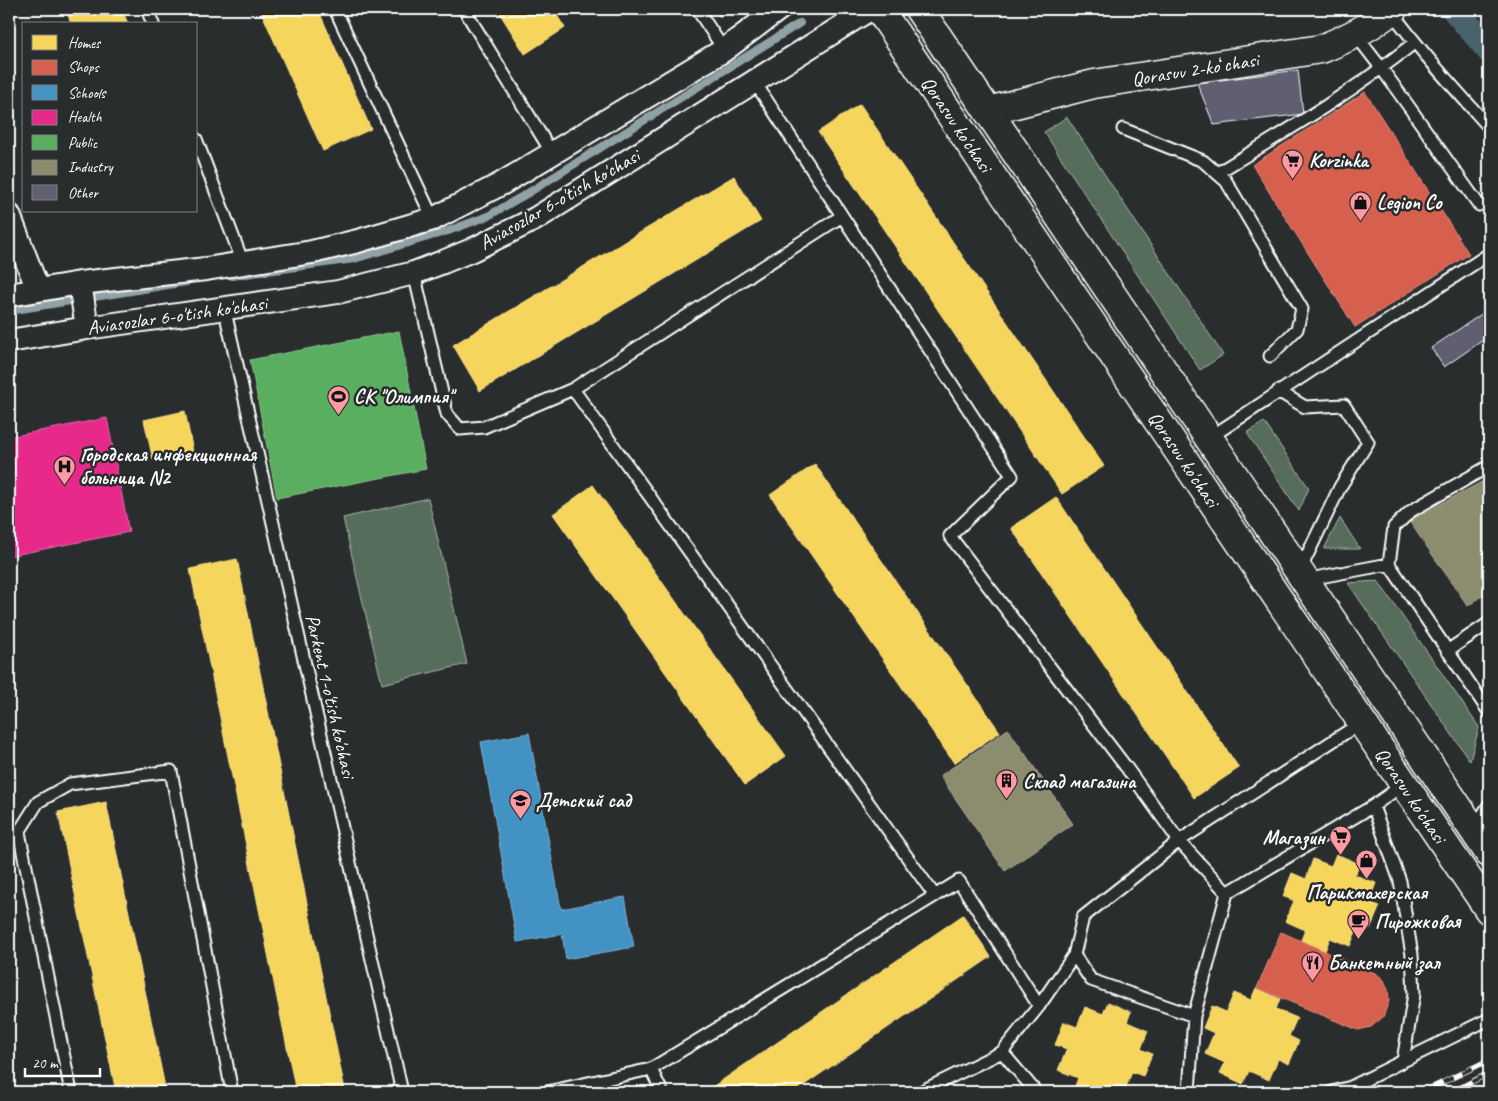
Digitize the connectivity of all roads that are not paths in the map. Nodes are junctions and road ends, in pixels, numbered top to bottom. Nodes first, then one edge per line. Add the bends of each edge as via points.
1 (147, 9) edge
2 (335, 9) edge
3 (464, 9) edge
4 (697, 9) edge
5 (779, 9) edge
6 (870, 9) edge
7 (879, 9) edge
8 (919, 9) edge
9 (1391, 10) edge
10 (152, 22) edge
11 (1354, 34) junction
12 (1414, 43) junction
13 (724, 50) junction
14 (1382, 69) junction
15 (754, 81) junction
16 (988, 111) junction
17 (1489, 127) edge
18 (1123, 129) dead end
19 (198, 144) edge
20 (552, 153) junction
21 (1217, 173) junction
22 (1479, 205) dead end
23 (9, 215) edge
24 (842, 216) junction
25 (433, 219) junction
26 (1489, 254) edge
27 (243, 263) junction
28 (414, 273) junction
29 (81, 287) junction
30 (38, 290) junction
31 (9, 295) edge
32 (224, 307) junction
33 (86, 323) junction
34 (9, 341) edge
35 (1270, 356) dead end
36 (573, 389) junction
37 (1278, 391) junction
38 (1208, 438) junction
39 (1489, 466) edge
40 (1389, 564) junction
41 (1302, 576) junction
42 (1489, 623) edge
43 (1447, 651) junction
44 (1489, 712) edge
45 (1362, 722) junction
46 (1404, 784) junction
47 (1489, 805) edge
48 (1372, 806) junction
49 (1473, 830) junction
50 (14, 833) edge
51 (1178, 841) junction
52 (1489, 853) edge
53 (1227, 894) junction
54 (935, 896) junction
55 (1489, 910) edge
56 (1074, 955) junction
57 (1038, 1006) junction
58 (1194, 1016) junction
59 (1489, 1019) edge
60 (1002, 1052) junction
61 (1403, 1061) junction
62 (651, 1069) junction
63 (71, 1092) edge
64 (232, 1092) edge
65 (402, 1092) edge
66 (547, 1092) edge
67 (662, 1092) edge
68 (920, 1092) edge
69 (1036, 1092) edge
70 (1189, 1092) edge
71 (1332, 1092) edge

1 - 10 lane
2 - 25 lane
3 - 20 lane
4 - 13 lane
5 - 13 street, Aviasozlar 6-o'tish ko'chasi
6 - 15 street, Aviasozlar 6-o'tish ko'chasi
7 - 45 main road, Qorasuv ko'chasi
8 - 16 main road, Qorasuv ko'chasi
9 - 11 main road, Qorasuv 2-koʻchasi
9 - 12 lane
11 - 14 lane
11 - 16 main road, Qorasuv 2-koʻchasi via 1321,49 1302,53 1094,84
12 - 14 lane
12 - 17 lane
13 - 20 street, Aviasozlar 6-o'tish ko'chasi
14 - 21 lane
14 - 22 lane
15 - 24 lane
15 - 28 street, Aviasozlar 6-o'tish ko'chasi via 535,219 472,250
16 - 38 main road, Qorasuv ko'chasi
18 - 21 lane via 1203,161
19 - 27 lane
20 - 25 street, Aviasozlar 6-o'tish ko'chasi
21 - 35 lane via 1226,181 1302,309 1297,329
23 - 30 street
24 - 36 lane
24 - 51 lane via 1012,476 950,536
25 - 27 street, Aviasozlar 6-o'tish ko'chasi via 335,248
26 - 37 lane
27 - 29 street, Aviasozlar 6-o'tish ko'chasi
28 - 32 street, Aviasozlar 6-o'tish ko'chasi via 338,292
28 - 36 lane via 447,414 460,429 484,427
29 - 30 street, Aviasozlar 6-o'tish ko'chasi
29 - 33 street
30 - 31 street, Aviasozlar 6-o'tish ko'chasi
32 - 33 street, Aviasozlar 6-o'tish ko'chasi
32 - 65 lane, Parkent 1-o'tish ko'chasi
33 - 34 street, Aviasozlar 6-o'tish ko'chasi
36 - 54 lane
37 - 38 lane
37 - 41 lane via 1305,407 1344,405 1368,442 1340,488
38 - 41 main road, Qorasuv ko'chasi
39 - 40 lane via 1412,511 1394,527
40 - 41 lane
40 - 43 lane
41 - 49 main road, Qorasuv ko'chasi
42 - 43 lane
43 - 44 lane
45 - 46 main road, Qorasuv ko'chasi
45 - 51 lane
46 - 48 lane
46 - 55 main road, Qorasuv ko'chasi
47 - 49 lane
48 - 53 lane
48 - 61 lane via 1400,881 1412,955 1414,994
49 - 52 main road, Qorasuv ko'chasi
50 - 63 lane
50 - 64 lane via 38,802 70,784 171,771
51 - 53 lane
51 - 56 lane via 1083,917
53 - 58 lane
54 - 57 lane via 958,881
54 - 62 lane
56 - 57 lane
56 - 58 lane via 1091,980
57 - 60 lane
58 - 70 lane
59 - 61 lane
60 - 68 lane
60 - 69 lane
61 - 71 lane
62 - 66 lane
62 - 67 lane

